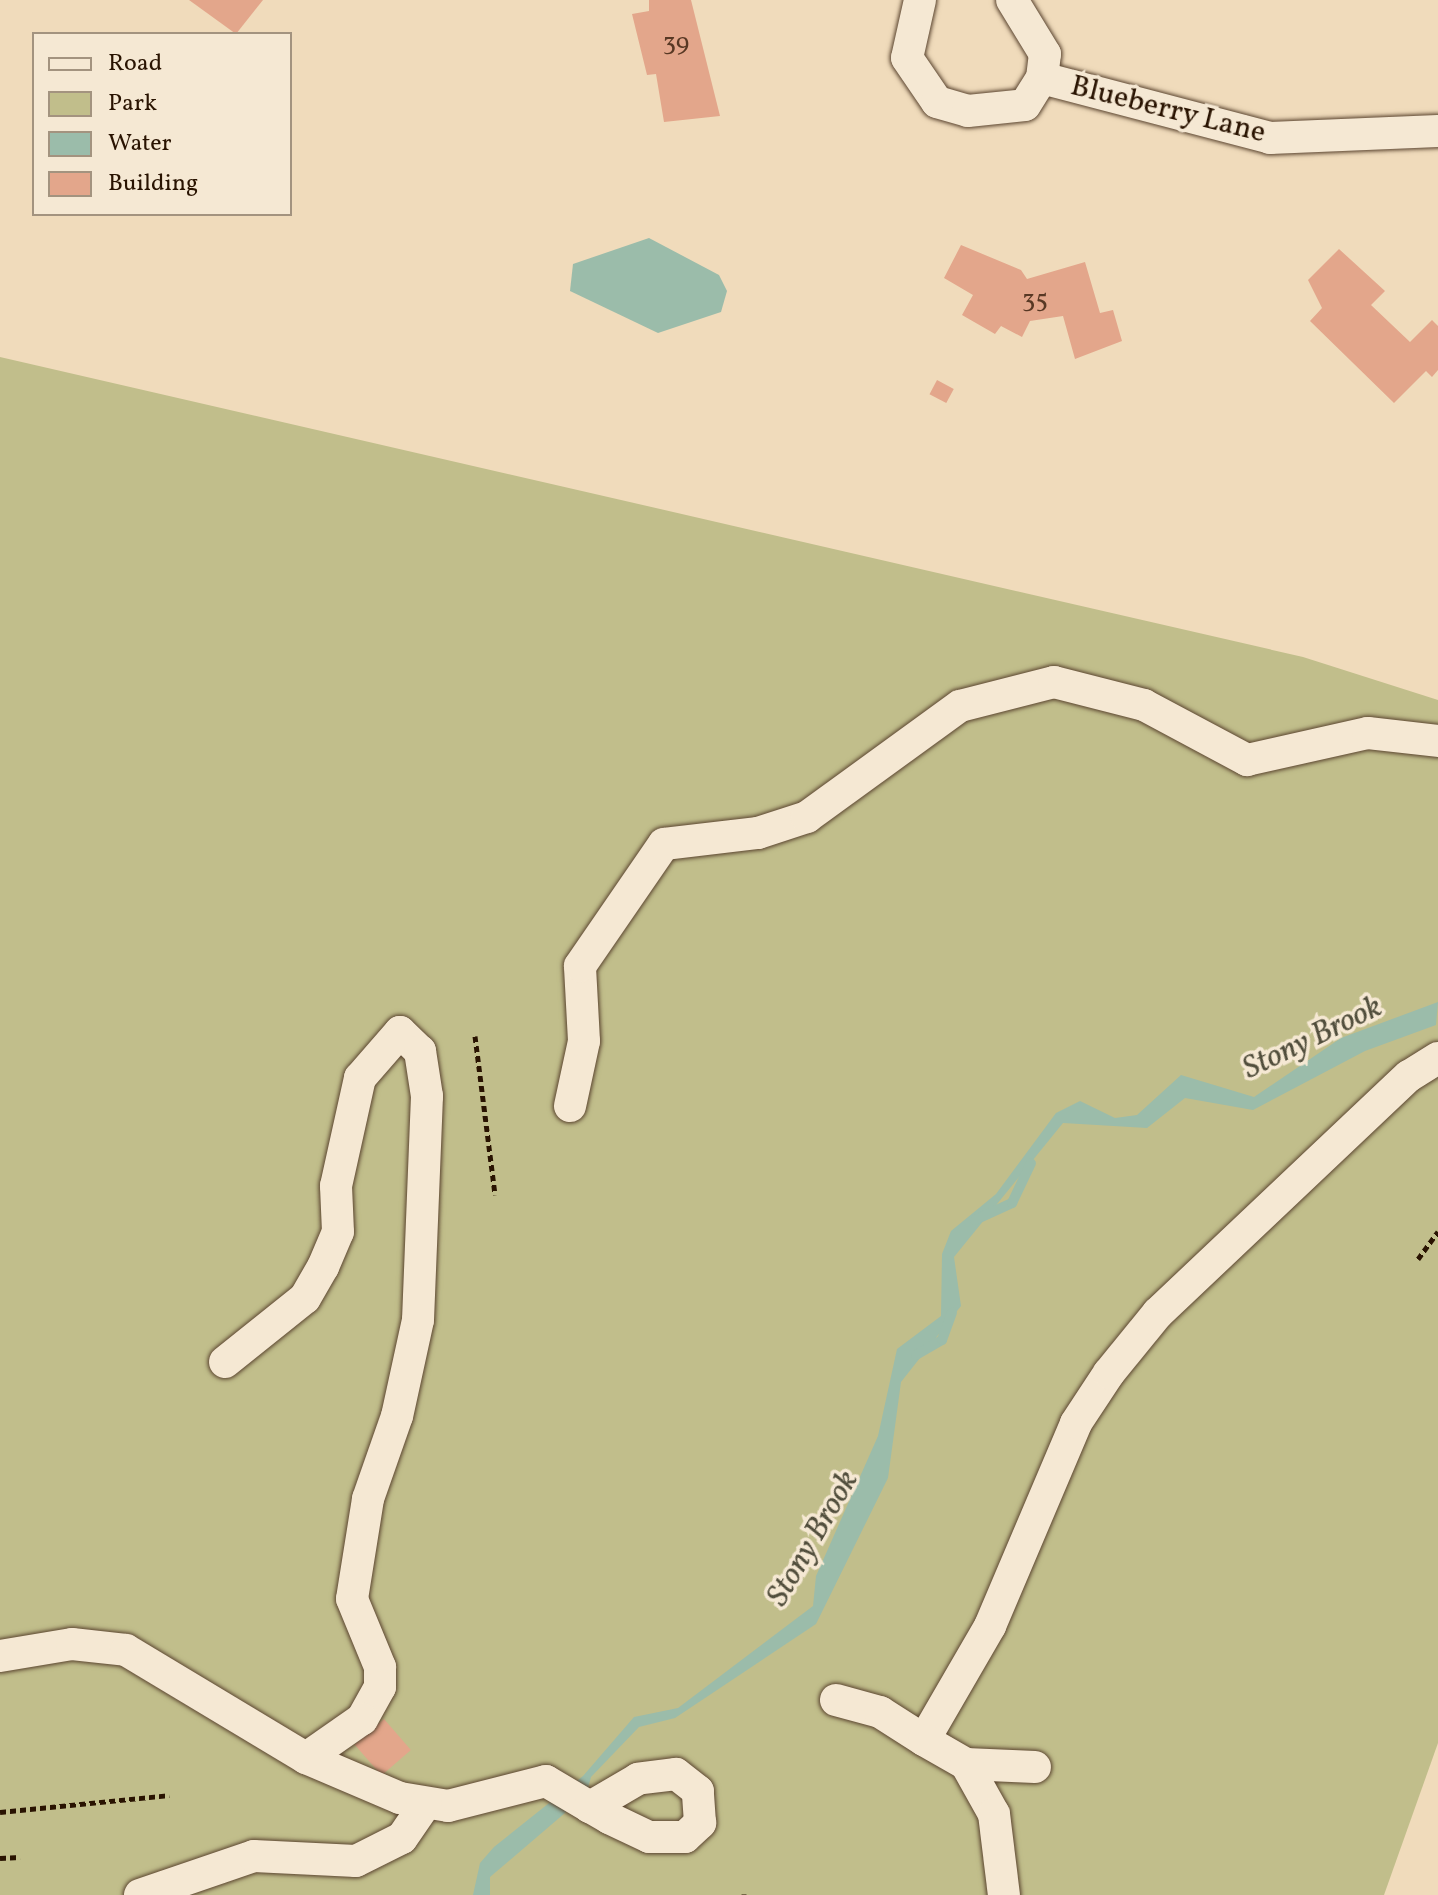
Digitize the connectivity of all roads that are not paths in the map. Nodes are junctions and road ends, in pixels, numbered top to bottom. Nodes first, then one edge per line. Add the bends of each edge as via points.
1 (920, 0) edge
2 (1012, 0) edge
3 (1042, 78) junction
4 (1438, 131) edge
5 (1438, 741) edge
6 (1438, 1058) edge
7 (570, 1106) dead end
8 (225, 1362) dead end
9 (0, 1656) edge
10 (836, 1700) dead end
11 (924, 1740) junction
12 (306, 1758) junction
13 (966, 1764) junction
14 (1035, 1767) dead end
15 (577, 1799) dead end
16 (426, 1803) junction
17 (140, 1895) edge
18 (1004, 1895) edge

1 - 3 street, Blueberry Lane via 907,58 937,102 968,111 1025,105
2 - 3 street, Blueberry Lane via 1045,54
3 - 4 street, Blueberry Lane via 1270,138
5 - 7 street via 1368,733 1247,760 1144,705 1054,682 960,706 807,817 758,833 664,844 580,966 584,1041
6 - 11 street via 1409,1076 1158,1313 1109,1373 1076,1423 990,1626
8 - 12 street via 305,1298 323,1267 338,1232 336,1186 360,1078 400,1032 420,1051 427,1096 418,1320 397,1416 368,1499 352,1599 380,1667 380,1687 362,1719
9 - 12 street via 72,1644 126,1650
10 - 11 street via 880,1712
11 - 13 street
12 - 16 street
13 - 14 street
13 - 18 street via 994,1814
15 - 16 street via 546,1781 448,1806
16 - 17 street via 402,1838 356,1861 254,1856

